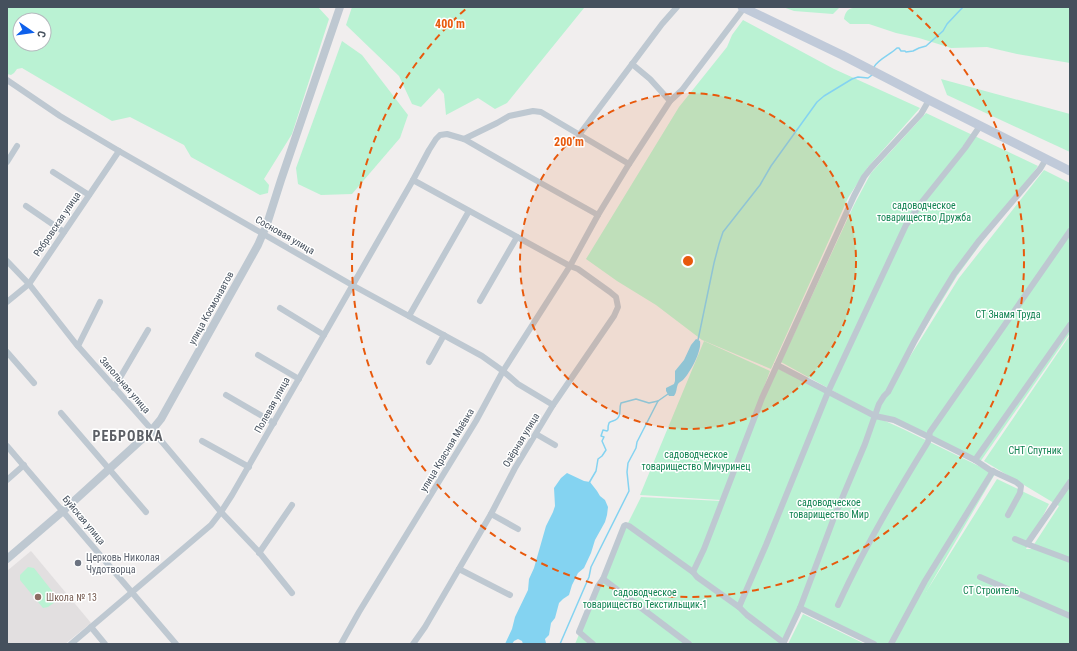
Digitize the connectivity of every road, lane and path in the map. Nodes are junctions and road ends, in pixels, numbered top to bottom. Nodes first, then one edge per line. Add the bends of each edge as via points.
1 (340, 7) edge
2 (675, 7) edge
3 (743, 8) edge
4 (632, 64) junction
5 (7, 80) edge
6 (929, 100) junction
7 (670, 101) junction
8 (980, 126) junction
9 (579, 135) junction
10 (464, 139) junction
11 (17, 146) dead end
12 (118, 151) junction
13 (1046, 159) junction
14 (7, 162) edge
15 (629, 164) junction
16 (1070, 171) edge
17 (53, 172) dead end
18 (413, 180) junction
19 (89, 195) junction
20 (26, 206) dead end
21 (469, 211) junction
22 (598, 215) junction
23 (1070, 231) edge
24 (64, 232) junction
25 (263, 234) junction
26 (517, 236) junction
27 (7, 261) edge
28 (570, 266) junction
29 (28, 284) junction
30 (352, 285) junction
31 (480, 301) dead end
32 (7, 302) edge
33 (100, 302) dead end
34 (280, 308) dead end
35 (409, 316) junction
36 (1070, 324) edge
37 (148, 330) dead end
38 (324, 335) junction
39 (444, 335) junction
40 (78, 346) junction
41 (7, 352) edge
42 (258, 355) dead end
43 (429, 362) dead end
44 (777, 365) junction
45 (503, 371) junction
46 (298, 379) junction
47 (34, 383) dead end
48 (114, 388) junction
49 (828, 392) junction
50 (226, 395) dead end
51 (553, 405) junction
52 (61, 413) dead end
53 (875, 416) junction
54 (274, 423) junction
55 (152, 430) junction
56 (536, 434) junction
57 (929, 437) junction
58 (202, 441) dead end
59 (555, 445) dead end
60 (7, 446) edge
61 (975, 460) junction
62 (24, 465) junction
63 (249, 467) junction
64 (109, 470) junction
65 (993, 471) junction
66 (7, 480) edge
67 (1070, 482) edge
68 (292, 505) dead end
69 (63, 511) junction
70 (146, 512) dead end
71 (221, 512) junction
72 (491, 514) junction
73 (1008, 515) dead end
74 (518, 529) dead end
75 (1015, 538) dead end
76 (1027, 544) junction
77 (259, 553) junction
78 (7, 559) edge
79 (1070, 560) edge
80 (460, 569) junction
81 (693, 572) junction
82 (980, 577) dead end
83 (603, 579) junction
84 (132, 592) junction
85 (292, 592) dead end
86 (510, 595) dead end
87 (838, 605) dead end
88 (739, 607) junction
89 (800, 608) junction
90 (1070, 616) edge
91 (91, 627) junction
92 (71, 644) edge
93 (105, 644) edge
94 (176, 644) edge
95 (341, 644) edge
96 (413, 644) edge
97 (593, 644) edge
98 (689, 644) edge
99 (784, 644) edge
100 (874, 644) edge
101 (892, 644) edge

1 - 25 street, улица Космонавтов
2 - 4 street
3 - 6 main road
3 - 7 street, улица Красная Маёвка via 682,90
4 - 7 street
4 - 9 street
5 - 12 street, Сосновая улица
6 - 8 main road
6 - 44 street via 921,114 864,177
7 - 15 street, улица Красная Маёвка
8 - 13 main road
8 - 49 street via 906,225
9 - 10 street via 541,112 533,111 509,116
9 - 15 street
10 - 18 street, Полевая улица via 447,134 440,135
10 - 22 street
11 - 14 street
12 - 19 street, Ребровская улица
12 - 25 street, Сосновая улица
13 - 16 main road
13 - 53 street via 954,274 879,404
15 - 22 street, улица Красная Маёвка
17 - 19 street
18 - 21 street
18 - 30 street, Полевая улица
19 - 24 street, Ребровская улица
20 - 24 street
21 - 26 street
21 - 35 street
22 - 28 street, улица Красная Маёвка
23 - 57 street via 955,395
24 - 29 street, Ребровская улица
25 - 30 street, Сосновая улица
25 - 55 street, улица Космонавтов via 165,413
26 - 28 street
26 - 31 street
27 - 29 street, Запольная улица
28 - 45 street, улица Красная Маёвка
28 - 51 street, Озёрная улица via 610,292 616,298 618,307
29 - 32 street, Ребровская улица
29 - 40 street, Запольная улица
30 - 35 street, Сосновая улица
30 - 38 street, Полевая улица
33 - 40 street
34 - 38 street
35 - 39 street, Сосновая улица
36 - 61 street
37 - 48 street
38 - 46 street, Полевая улица
39 - 43 street
39 - 45 street, Сосновая улица
40 - 48 street, Запольная улица
41 - 47 street
42 - 46 street
44 - 49 street
44 - 81 street
45 - 51 street, Сосновая улица via 518,384
45 - 95 street, улица Красная Маёвка via 476,421
46 - 54 street, Полевая улица
48 - 55 street, Запольная улица
49 - 53 street
49 - 88 street
50 - 54 street
51 - 56 street, Озёрная улица
52 - 64 street
53 - 57 street via 894,420
53 - 89 street
54 - 63 street, Полевая улица
55 - 64 street, улица Космонавтов
55 - 71 street, Запольная улица
56 - 59 street
56 - 72 street, Озёрная улица
57 - 61 street
57 - 87 street via 886,510
58 - 63 street
60 - 62 street, Буйская улица
61 - 65 street
62 - 66 street
62 - 69 street, Буйская улица
63 - 71 street, Полевая улица
64 - 69 street, улица Космонавтов
64 - 70 street
65 - 73 street via 1021,486
65 - 101 street via 925,581
67 - 76 street
68 - 77 street
69 - 78 street, улица Космонавтов
69 - 84 street, Буйская улица
71 - 77 street, Запольная улица
71 - 84 street, Полевая улица via 211,525
72 - 74 street
72 - 80 street, Озёрная улица
75 - 76 street
76 - 79 street
77 - 85 street, Запольная улица
80 - 86 street
80 - 96 street, Озёрная улица
81 - 83 street via 629,526 624,526
81 - 88 street
82 - 90 street
83 - 97 street via 579,632
83 - 98 street
84 - 91 street, Полевая улица
84 - 94 street, Буйская улица
88 - 99 street
89 - 99 street
89 - 100 street
91 - 92 street, Полевая улица
91 - 93 street

